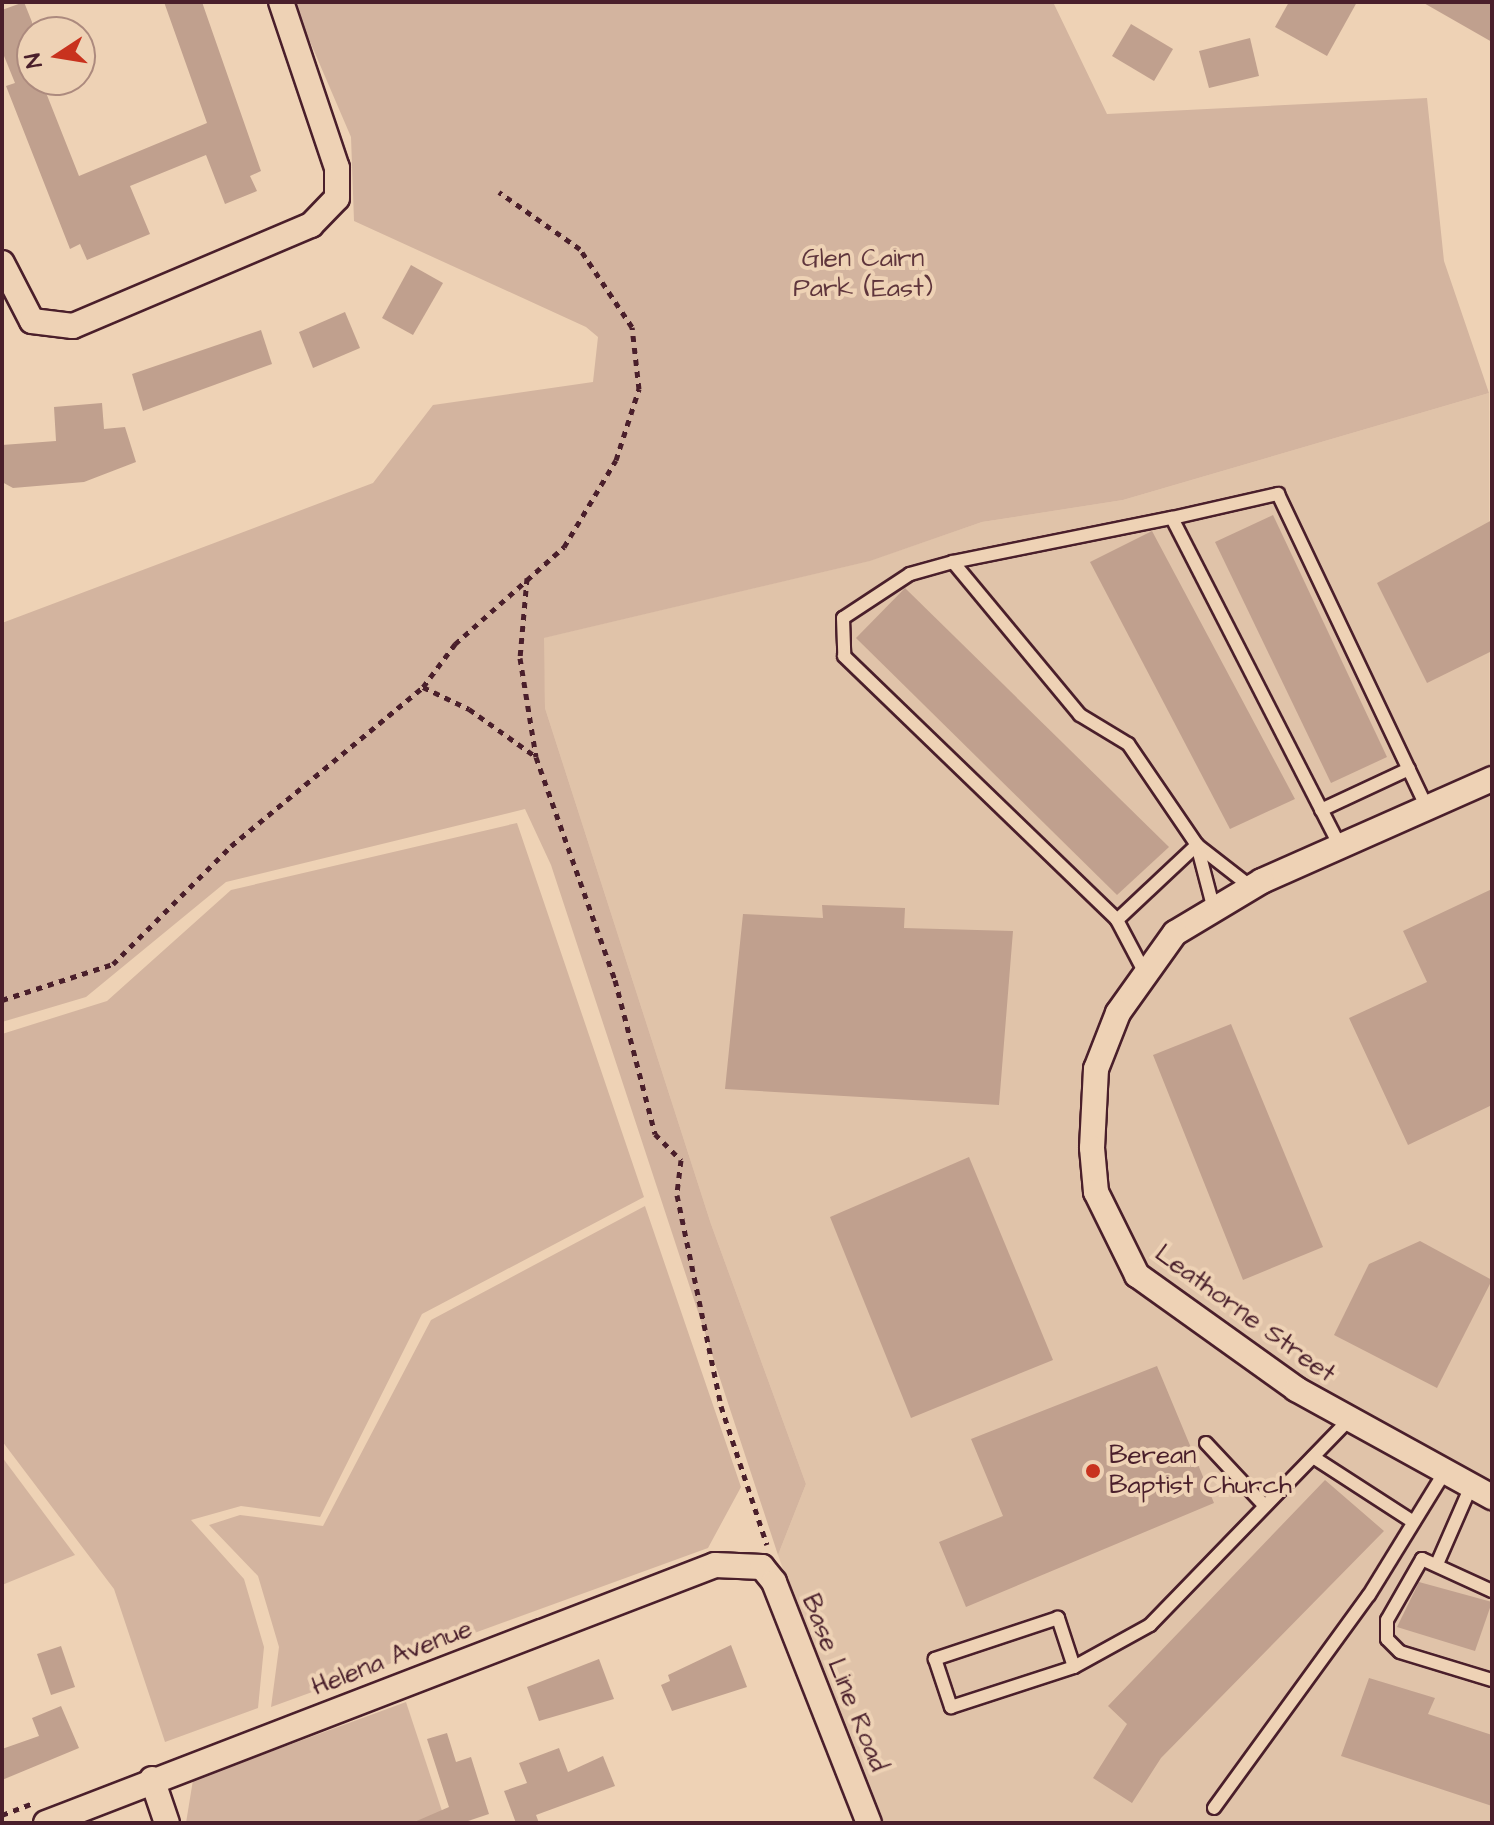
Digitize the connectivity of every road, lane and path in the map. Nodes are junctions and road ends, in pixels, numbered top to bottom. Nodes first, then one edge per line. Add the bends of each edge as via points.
1 (281, 2) edge
2 (499, 192) dead end
3 (2, 263) edge
4 (1172, 518) junction
5 (953, 562) junction
6 (528, 577) junction
7 (423, 687) junction
8 (536, 757) junction
9 (1409, 769) junction
10 (1492, 779) edge
11 (1427, 808) junction
12 (1321, 810) junction
13 (1197, 845) junction
14 (1340, 846) junction
15 (1251, 887) junction
16 (1214, 910) junction
17 (1117, 920) junction
18 (1146, 975) junction
19 (2, 1000) edge
20 (1349, 1420) junction
21 (1206, 1443) dead end
22 (1313, 1457) junction
23 (1444, 1473) junction
24 (1481, 1492) edge
25 (1265, 1506) junction
26 (1412, 1521) junction
27 (1437, 1564) junction
28 (762, 1567) junction
29 (1492, 1591) edge
30 (1074, 1667) junction
31 (1492, 1680) edge
32 (152, 1779) junction
33 (1214, 1808) dead end
34 (46, 1823) edge
35 (167, 1823) edge
36 (869, 1823) edge

1 - 3 street via 337,168 337,198 311,225 73,326 32,321
2 - 6 path via 580,249 632,327 639,389 616,460 564,547
4 - 5 lane
4 - 9 lane via 1278,494
4 - 12 lane
5 - 13 lane via 1080,715 1128,744
5 - 17 lane via 910,574 843,618 844,656
6 - 7 path via 455,644
6 - 8 path via 520,658
7 - 8 path via 469,709
7 - 19 path via 231,846 113,964
8 - 28 path via 615,980 655,1134 681,1160 677,1195 721,1406 767,1544
9 - 11 lane
9 - 12 lane
10 - 11 street, Leathorne Street
11 - 14 street, Leathorne Street
12 - 14 lane
13 - 15 lane
13 - 16 lane
13 - 17 lane
14 - 15 street, Leathorne Street
15 - 16 street, Leathorne Street
16 - 18 street, Leathorne Street via 1175,933
17 - 18 lane
18 - 20 street, Leathorne Street via 1118,1013 1096,1069 1096,1192 1111,1230 1137,1275
20 - 22 lane
20 - 23 street, Leathorne Street
21 - 25 lane
22 - 25 lane
22 - 26 lane
23 - 24 street, Leathorne Street
23 - 26 lane
24 - 27 lane
25 - 30 lane via 1150,1625
26 - 33 lane via 1369,1595
27 - 29 lane
27 - 31 lane via 1422,1559 1387,1620 1387,1639 1400,1652
28 - 32 street, Helena Avenue via 715,1565
28 - 36 street, Base Line Road
30 - 30 lane via 951,1707 935,1659 1058,1618
32 - 34 street, Helena Avenue
32 - 35 street

